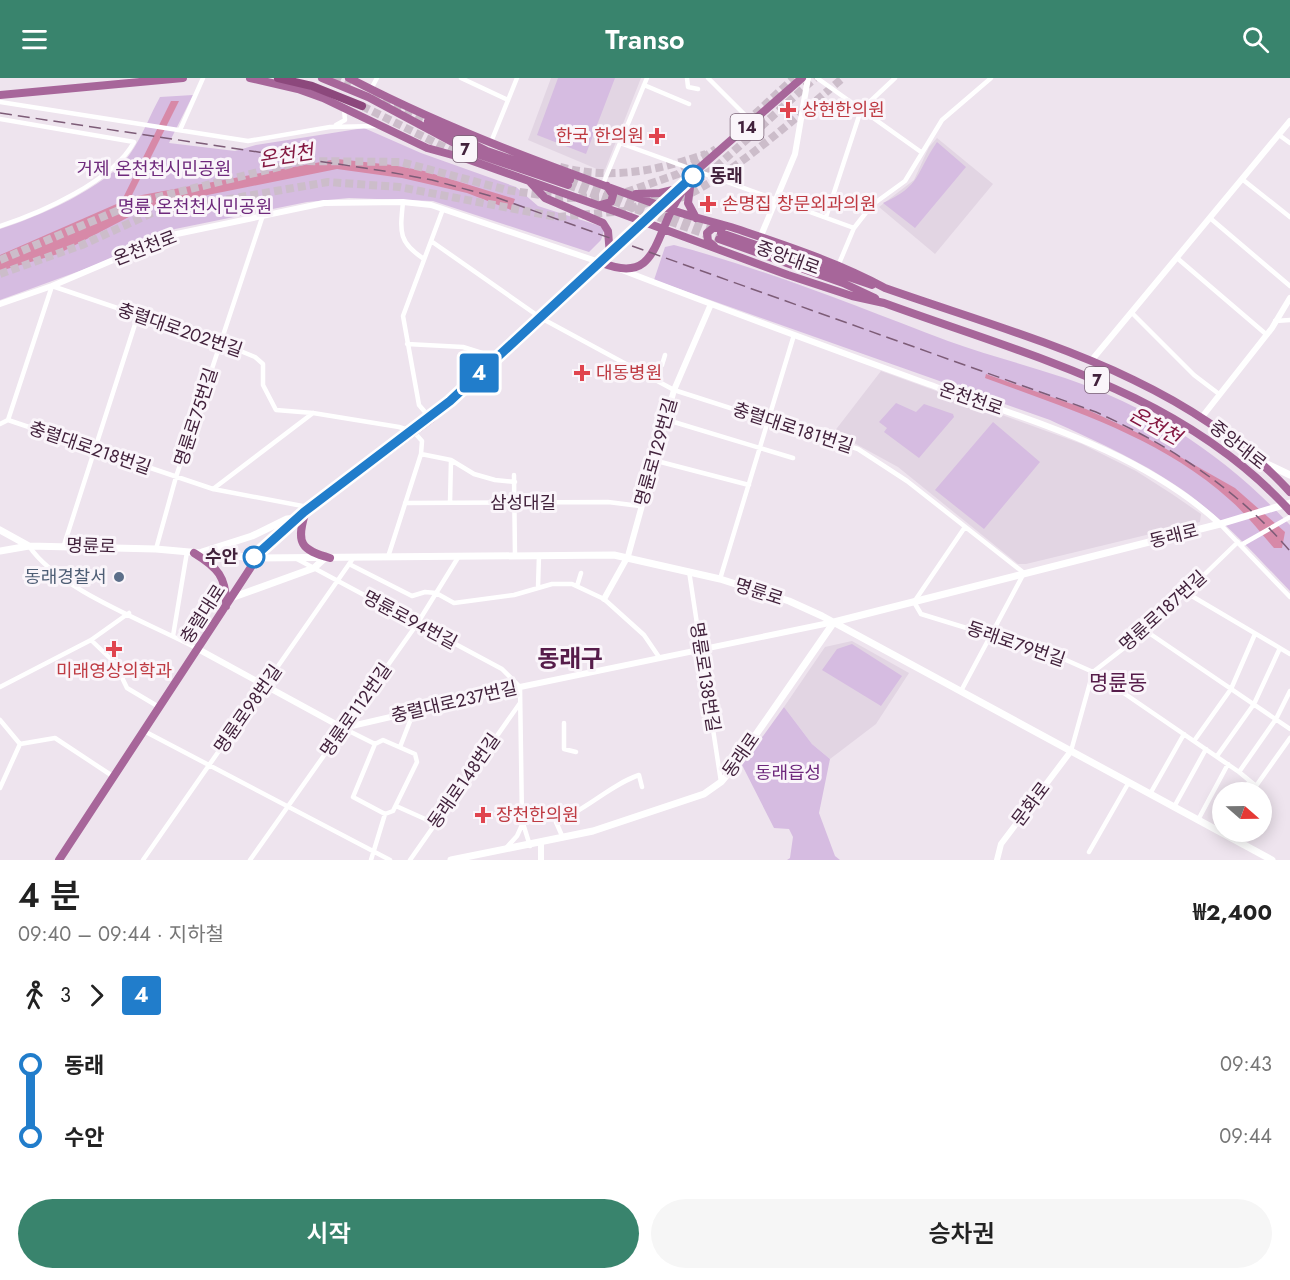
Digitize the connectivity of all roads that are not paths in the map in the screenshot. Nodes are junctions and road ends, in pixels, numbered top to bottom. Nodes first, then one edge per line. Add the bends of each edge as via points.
1 (183, 78) edge
2 (204, 78) edge
3 (250, 78) edge
4 (278, 78) edge
5 (322, 78) edge
6 (349, 78) tunnel mouth
7 (377, 78) edge
8 (461, 78) edge
9 (518, 78) edge
10 (647, 78) edge
11 (687, 78) edge
12 (708, 78) edge
13 (802, 78) edge
14 (808, 78) edge
15 (817, 78) edge
16 (895, 78) edge
17 (991, 78) edge
18 (164, 80) edge
19 (644, 85) junction
20 (698, 89) dead end
21 (371, 90) junction
22 (0, 95) edge
23 (508, 100) junction
24 (0, 102) edge
25 (689, 104) dead end
26 (362, 106) tunnel mouth
27 (344, 108) junction
28 (408, 108) junction
29 (861, 110) junction
30 (0, 119) edge
31 (1290, 121) edge
32 (752, 122) junction
33 (382, 126) junction
34 (330, 127) junction
35 (180, 130) junction
36 (1279, 135) junction
37 (491, 142) junction
38 (620, 143) junction
39 (1290, 143) edge
40 (921, 152) junction
41 (694, 173) junction
42 (1242, 179) junction
43 (530, 182) junction
44 (604, 185) junction
45 (679, 188) junction
46 (629, 194) junction
47 (775, 199) junction
48 (403, 202) junction
49 (598, 206) junction
50 (660, 206) junction
51 (443, 209) junction
52 (672, 210) junction
53 (826, 217) junction
54 (1290, 217) edge
55 (262, 218) junction
56 (696, 218) junction
57 (1210, 218) junction
58 (645, 222) junction
59 (0, 226) edge
60 (736, 228) junction
61 (854, 228) junction
62 (664, 229) junction
63 (720, 236) tunnel mouth
64 (760, 238) junction
65 (431, 241) junction
66 (718, 249) junction
67 (606, 258) junction
68 (1177, 258) junction
69 (424, 259) junction
70 (838, 266) junction
71 (612, 267) junction
72 (844, 280) junction
73 (52, 286) junction
74 (1290, 286) edge
75 (885, 288) junction
76 (1290, 298) edge
77 (884, 303) junction
78 (0, 304) edge
79 (711, 304) junction
80 (1131, 312) junction
81 (138, 315) junction
82 (541, 318) junction
83 (1290, 320) edge
84 (1275, 321) junction
85 (795, 334) junction
86 (1267, 335) junction
87 (221, 343) junction
88 (407, 344) junction
89 (665, 355) dead end
90 (498, 358) junction
91 (1091, 361) junction
92 (662, 365) dead end
93 (674, 390) junction
94 (1219, 394) junction
95 (313, 413) junction
96 (1202, 417) junction
97 (431, 419) junction
98 (664, 419) junction
99 (8, 420) junction
100 (768, 420) junction
101 (0, 424) edge
102 (414, 432) junction
103 (760, 447) junction
104 (94, 449) junction
105 (421, 454) junction
106 (793, 458) dead end
107 (451, 460) junction
108 (653, 460) junction
109 (1259, 460) junction
110 (514, 475) dead end
111 (1290, 475) edge
112 (176, 477) junction
113 (514, 482) junction
114 (749, 485) junction
115 (213, 489) junction
116 (1290, 492) edge
117 (405, 503) junction
118 (450, 503) junction
119 (515, 503) junction
120 (1287, 504) edge
121 (640, 506) junction
122 (313, 508) junction
123 (1290, 511) edge
124 (301, 516) junction
125 (1290, 517) edge
126 (1222, 524) junction
127 (965, 527) junction
128 (0, 530) edge
129 (1240, 544) junction
130 (64, 545) junction
131 (29, 546) junction
132 (156, 549) junction
133 (0, 551) edge
134 (193, 553) junction
135 (539, 555) junction
136 (459, 556) junction
137 (515, 556) junction
138 (628, 556) junction
139 (354, 557) junction
140 (388, 557) junction
141 (257, 558) junction
142 (296, 558) junction
143 (328, 558) junction
144 (349, 564) junction
145 (314, 568) junction
146 (689, 571) junction
147 (581, 573) dead end
148 (1024, 573) junction
149 (720, 579) junction
150 (337, 581) junction
151 (577, 586) junction
152 (538, 588) junction
153 (1185, 592) junction
154 (436, 593) junction
155 (1290, 597) edge
156 (231, 598) junction
157 (604, 599) junction
158 (914, 602) junction
159 (226, 606) junction
160 (129, 613) junction
161 (834, 622) junction
162 (417, 624) junction
163 (1146, 631) junction
164 (1255, 633) junction
165 (991, 634) junction
166 (173, 636) junction
167 (91, 640) junction
168 (1280, 648) junction
169 (198, 649) junction
170 (700, 649) junction
171 (1290, 654) edge
172 (659, 657) junction
173 (1093, 672) junction
174 (264, 686) junction
175 (0, 687) edge
176 (520, 687) junction
177 (1231, 689) junction
178 (961, 691) junction
179 (1290, 691) edge
180 (520, 703) junction
181 (1254, 704) junction
182 (159, 707) junction
183 (414, 711) junction
184 (1276, 719) junction
185 (0, 720) edge
186 (564, 723) dead end
187 (343, 728) junction
188 (1290, 729) edge
189 (144, 731) junction
190 (1184, 734) junction
191 (1290, 738) edge
192 (1194, 741) junction
193 (20, 744) junction
194 (375, 744) junction
195 (400, 747) junction
196 (1206, 749) junction
197 (1071, 751) junction
198 (576, 753) dead end
199 (1217, 756) junction
200 (1228, 764) junction
201 (209, 765) junction
202 (1239, 771) junction
203 (114, 777) junction
204 (721, 782) junction
205 (1129, 782) junction
206 (1249, 782) edge
207 (1259, 782) edge
208 (0, 788) edge
209 (642, 788) dead end
210 (1150, 794) junction
211 (288, 806) junction
212 (396, 806) junction
213 (1174, 807) junction
214 (385, 814) junction
215 (1198, 820) junction
216 (434, 823) junction
217 (522, 825) junction
218 (1212, 826) edge
219 (563, 838) junction
220 (1241, 842) edge
221 (541, 844) junction
222 (530, 846) junction
223 (505, 849) junction
224 (374, 851) junction
225 (1089, 852) dead end
226 (59, 860) edge
227 (143, 860) edge
228 (250, 860) edge
229 (371, 860) edge
230 (390, 860) edge
231 (410, 860) edge
232 (451, 860) edge
233 (541, 860) edge
234 (997, 860) edge
235 (1272, 860) edge

1 - 18 main road
2 - 35 street
3 - 27 main road, 중앙대로 via 298,89
4 - 26 highway via 312,86
5 - 28 main road, 7 via 368,97 471,152 569,183 471,144
6 - 21 main road, 중앙대로
7 - 21 street
8 - 23 street
9 - 23 street
10 - 19 street
11 - 20 street via 688,87
12 - 32 street
13 - 32 main road, 충렬대로 / 14
14 - 47 street via 795,154
15 - 29 street
16 - 29 street
17 - 40 street via 942,120
18 - 22 main road
19 - 25 street
19 - 38 street
21 - 28 main road, 중앙대로
23 - 37 street
24 - 35 street
27 - 33 main road, 중앙대로
27 - 34 street via 345,120
28 - 37 main road, 중앙대로
29 - 40 street
29 - 53 street
30 - 59 street via 134,142 110,169 80,190 52,207
31 - 36 street
32 - 41 main road, 충렬대로 / 14
33 - 34 street
33 - 43 main road, 중앙대로 via 427,148
34 - 35 street via 248,141
36 - 39 street
36 - 42 street
37 - 44 main road, 중앙대로
38 - 41 street
38 - 44 street
40 - 61 street via 905,181 872,205
41 - 45 main road, 충렬대로 / 14
41 - 47 street
41 - 52 main road
41 - 56 main road via 688,203
42 - 54 street
42 - 57 street
43 - 49 main road, 중앙대로
43 - 67 main road via 545,198 603,223 608,231
44 - 46 main road, 중앙대로
44 - 49 main road via 613,195 611,202
45 - 46 main road
45 - 50 main road, 충렬대로 / 14
46 - 50 main road, 중앙대로
47 - 53 street
47 - 64 street
48 - 51 street, 온천천로
48 - 55 street, 온천천로 via 324,203
48 - 69 street via 403,242
49 - 58 main road, 중앙대로
50 - 52 main road, 중앙대로
50 - 58 main road, 충렬대로 / 14
51 - 65 street
51 - 67 street, 온천천로
52 - 56 main road, 중앙대로
52 - 62 main road
53 - 61 street
55 - 73 street, 온천천로 via 172,235
55 - 87 street, 명륜로75번길
56 - 60 main road, 중앙대로
57 - 68 street
57 - 74 street
58 - 62 main road, 중앙대로 / 7
58 - 67 main road, 충렬대로
60 - 64 main road, 중앙대로
60 - 66 main road via 709,231 708,241
61 - 70 street
62 - 66 main road, 중앙대로 / 7
62 - 71 main road via 651,258 640,267
63 - 72 main road
64 - 70 main road, 중앙대로
65 - 69 street
65 - 82 street, 충렬대로181번길
66 - 77 main road, 중앙대로 / 7 via 852,296
67 - 71 main road
67 - 82 main road, 충렬대로
68 - 80 street
68 - 86 street
69 - 88 street via 403,316
70 - 75 main road, 중앙대로
71 - 79 street, 온천천로
72 - 75 main road
72 - 77 main road
73 - 78 street, 온천천로
73 - 81 street, 충렬대로202번길
73 - 99 street
75 - 91 main road, 중앙대로
76 - 84 street
77 - 120 main road, 중앙대로 / 7 via 1105,384 1160,410 1232,456
79 - 85 street, 온천천로
79 - 93 street, 명륜로129번길
80 - 91 street
80 - 94 street via 1194,375
81 - 87 street, 충렬대로202번길
81 - 104 street
82 - 90 main road, 충렬대로
82 - 93 street, 충렬대로181번길
83 - 84 street
84 - 86 street
85 - 100 street
85 - 126 street, 온천천로 via 1100,447 1168,485
86 - 94 street
87 - 95 street, 충렬대로202번길 via 263,364 263,385 276,410
87 - 112 street, 명륜로75번길
88 - 90 street via 463,347
88 - 97 street via 419,405
89 - 92 street
90 - 97 main road, 충렬대로
91 - 96 main road, 중앙대로 via 1119,371
93 - 98 street, 명륜로129번길
93 - 100 street, 충렬대로181번길
94 - 96 street
95 - 102 street, 충렬대로202번길
95 - 115 street
96 - 109 main road, 중앙대로
97 - 102 main road, 충렬대로
98 - 103 street
98 - 108 street, 명륜로129번길
99 - 101 street
99 - 104 street, 충렬대로218번길
100 - 103 street
100 - 127 street, 충렬대로181번길 via 858,449
102 - 105 street via 422,441
102 - 122 main road, 충렬대로
103 - 106 street
103 - 114 street
104 - 112 street, 충렬대로218번길
104 - 130 street
105 - 107 street
105 - 117 street
107 - 113 street via 474,474
107 - 118 street
108 - 114 street
108 - 121 street, 명륜로129번길
109 - 111 main road
109 - 116 main road, 중앙대로
110 - 113 street
112 - 115 street, 충렬대로218번길
112 - 132 street, 명륜로75번길
113 - 119 street
114 - 149 street
115 - 122 street, 충렬대로218번길
117 - 118 street, 삼성대길
117 - 140 street
118 - 119 street, 삼성대길
119 - 121 street, 삼성대길 via 608,502
119 - 137 street
120 - 123 main road, 중앙대로 / 7
120 - 126 main road, 동래로
121 - 138 street, 명륜로129번길
122 - 124 main road, 충렬대로
124 - 134 main road via 252,536
124 - 141 main road, 충렬대로 via 274,537
124 - 143 main road via 303,544 311,552
125 - 129 street, 명륜로187번길
126 - 129 street, 온천천로
126 - 148 main road, 동래로
127 - 148 street, 충렬대로181번길
127 - 158 street
128 - 131 main road
129 - 153 street, 명륜로187번길
129 - 155 street, 온천천로
130 - 131 main road, 명륜로
130 - 132 main road, 명륜로
131 - 133 main road, 명륜로
131 - 160 street via 44,565 81,591
132 - 134 main road, 명륜로
134 - 141 main road, 명륜로
134 - 159 main road via 220,572
134 - 166 street
135 - 137 main road, 명륜로
135 - 138 main road, 명륜로
135 - 152 street
136 - 137 main road, 명륜로
136 - 140 main road, 명륜로
136 - 154 street, 명륜로112번길
138 - 146 main road, 명륜로
138 - 157 street, 명륜로129번길
139 - 140 main road, 명륜로
139 - 143 main road, 명륜로
139 - 144 street, 명륜로98번길
141 - 142 main road, 명륜로
141 - 156 main road, 충렬대로
142 - 143 main road, 명륜로
142 - 145 street, 명륜로94번길
143 - 145 main road
144 - 150 street, 명륜로98번길
144 - 154 street via 412,597
145 - 150 street, 명륜로94번길
145 - 156 main road
146 - 149 main road, 명륜로
146 - 170 street, 명륜로138번길
147 - 151 street
148 - 158 main road, 동래로
148 - 165 street
149 - 161 main road, 명륜로 via 797,604
150 - 162 street, 명륜로94번길
150 - 174 street, 명륜로98번길
151 - 152 street via 563,583
151 - 157 street
152 - 154 street via 454,603
153 - 163 street, 명륜로187번길
153 - 164 street
154 - 162 street, 명륜로112번길
156 - 159 main road, 충렬대로
157 - 172 street via 644,634
158 - 161 main road, 동래로
158 - 165 street, 동래로79번길 via 921,614
159 - 169 main road, 충렬대로
160 - 166 street
160 - 167 street
161 - 170 street, 충렬대로237번길
161 - 178 main road, 명륜로
161 - 204 main road, 동래로
162 - 176 street, 명륜로94번길 via 502,669
162 - 187 street, 명륜로112번길
163 - 173 street, 명륜로187번길
163 - 177 street
164 - 168 street
164 - 177 street
165 - 173 street, 동래로79번길
165 - 178 street
166 - 169 street
167 - 175 street
167 - 182 street via 115,663 127,688
168 - 171 street
168 - 181 street
169 - 174 street
169 - 182 main road, 충렬대로
170 - 172 street, 충렬대로237번길
170 - 204 street, 명륜로138번길
172 - 176 street, 충렬대로237번길
173 - 190 street, 동래로79번길
173 - 197 street
174 - 187 street
174 - 201 street, 명륜로98번길
176 - 180 street
176 - 183 street, 충렬대로237번길
177 - 181 street
177 - 192 street
178 - 197 main road, 명륜로
179 - 184 street
180 - 216 street, 동래로148번길
180 - 217 street
181 - 184 street
181 - 199 street
182 - 189 main road, 충렬대로
183 - 187 street, 충렬대로237번길
183 - 195 street
184 - 188 street
184 - 202 street
185 - 193 street
186 - 198 street via 564,749
187 - 194 street
187 - 211 street, 명륜로112번길
189 - 201 street
189 - 203 main road, 충렬대로
190 - 192 street, 동래로79번길
190 - 210 street
191 - 207 street
192 - 196 street, 동래로79번길
193 - 203 street via 55,738
193 - 208 street
194 - 195 street via 383,740
194 - 214 street via 354,797
195 - 212 street via 414,754 417,762
196 - 199 street, 동래로79번길
196 - 213 street
197 - 205 main road, 명륜로
197 - 234 street, 문화로 via 1001,844
199 - 200 street, 동래로79번길
200 - 202 street, 동래로79번길
200 - 215 street
201 - 211 street
201 - 227 street, 명륜로98번길
202 - 206 street, 동래로79번길
203 - 226 main road, 충렬대로
204 - 219 main road, 동래로 via 704,794
205 - 210 main road, 명륜로
205 - 225 street
209 - 219 street via 639,775 627,779 585,809 556,822
210 - 213 main road, 명륜로
211 - 224 street
211 - 228 street, 명륜로112번길
212 - 214 street via 393,812
212 - 216 street
213 - 215 main road, 명륜로
214 - 224 street
215 - 218 main road, 명륜로
216 - 231 street, 동래로148번길
217 - 222 street
217 - 223 street
219 - 221 main road, 동래로
220 - 235 main road, 명륜로
221 - 222 main road, 동래로
221 - 233 street
222 - 223 main road, 동래로
223 - 232 main road, 동래로
224 - 229 street
224 - 230 street

